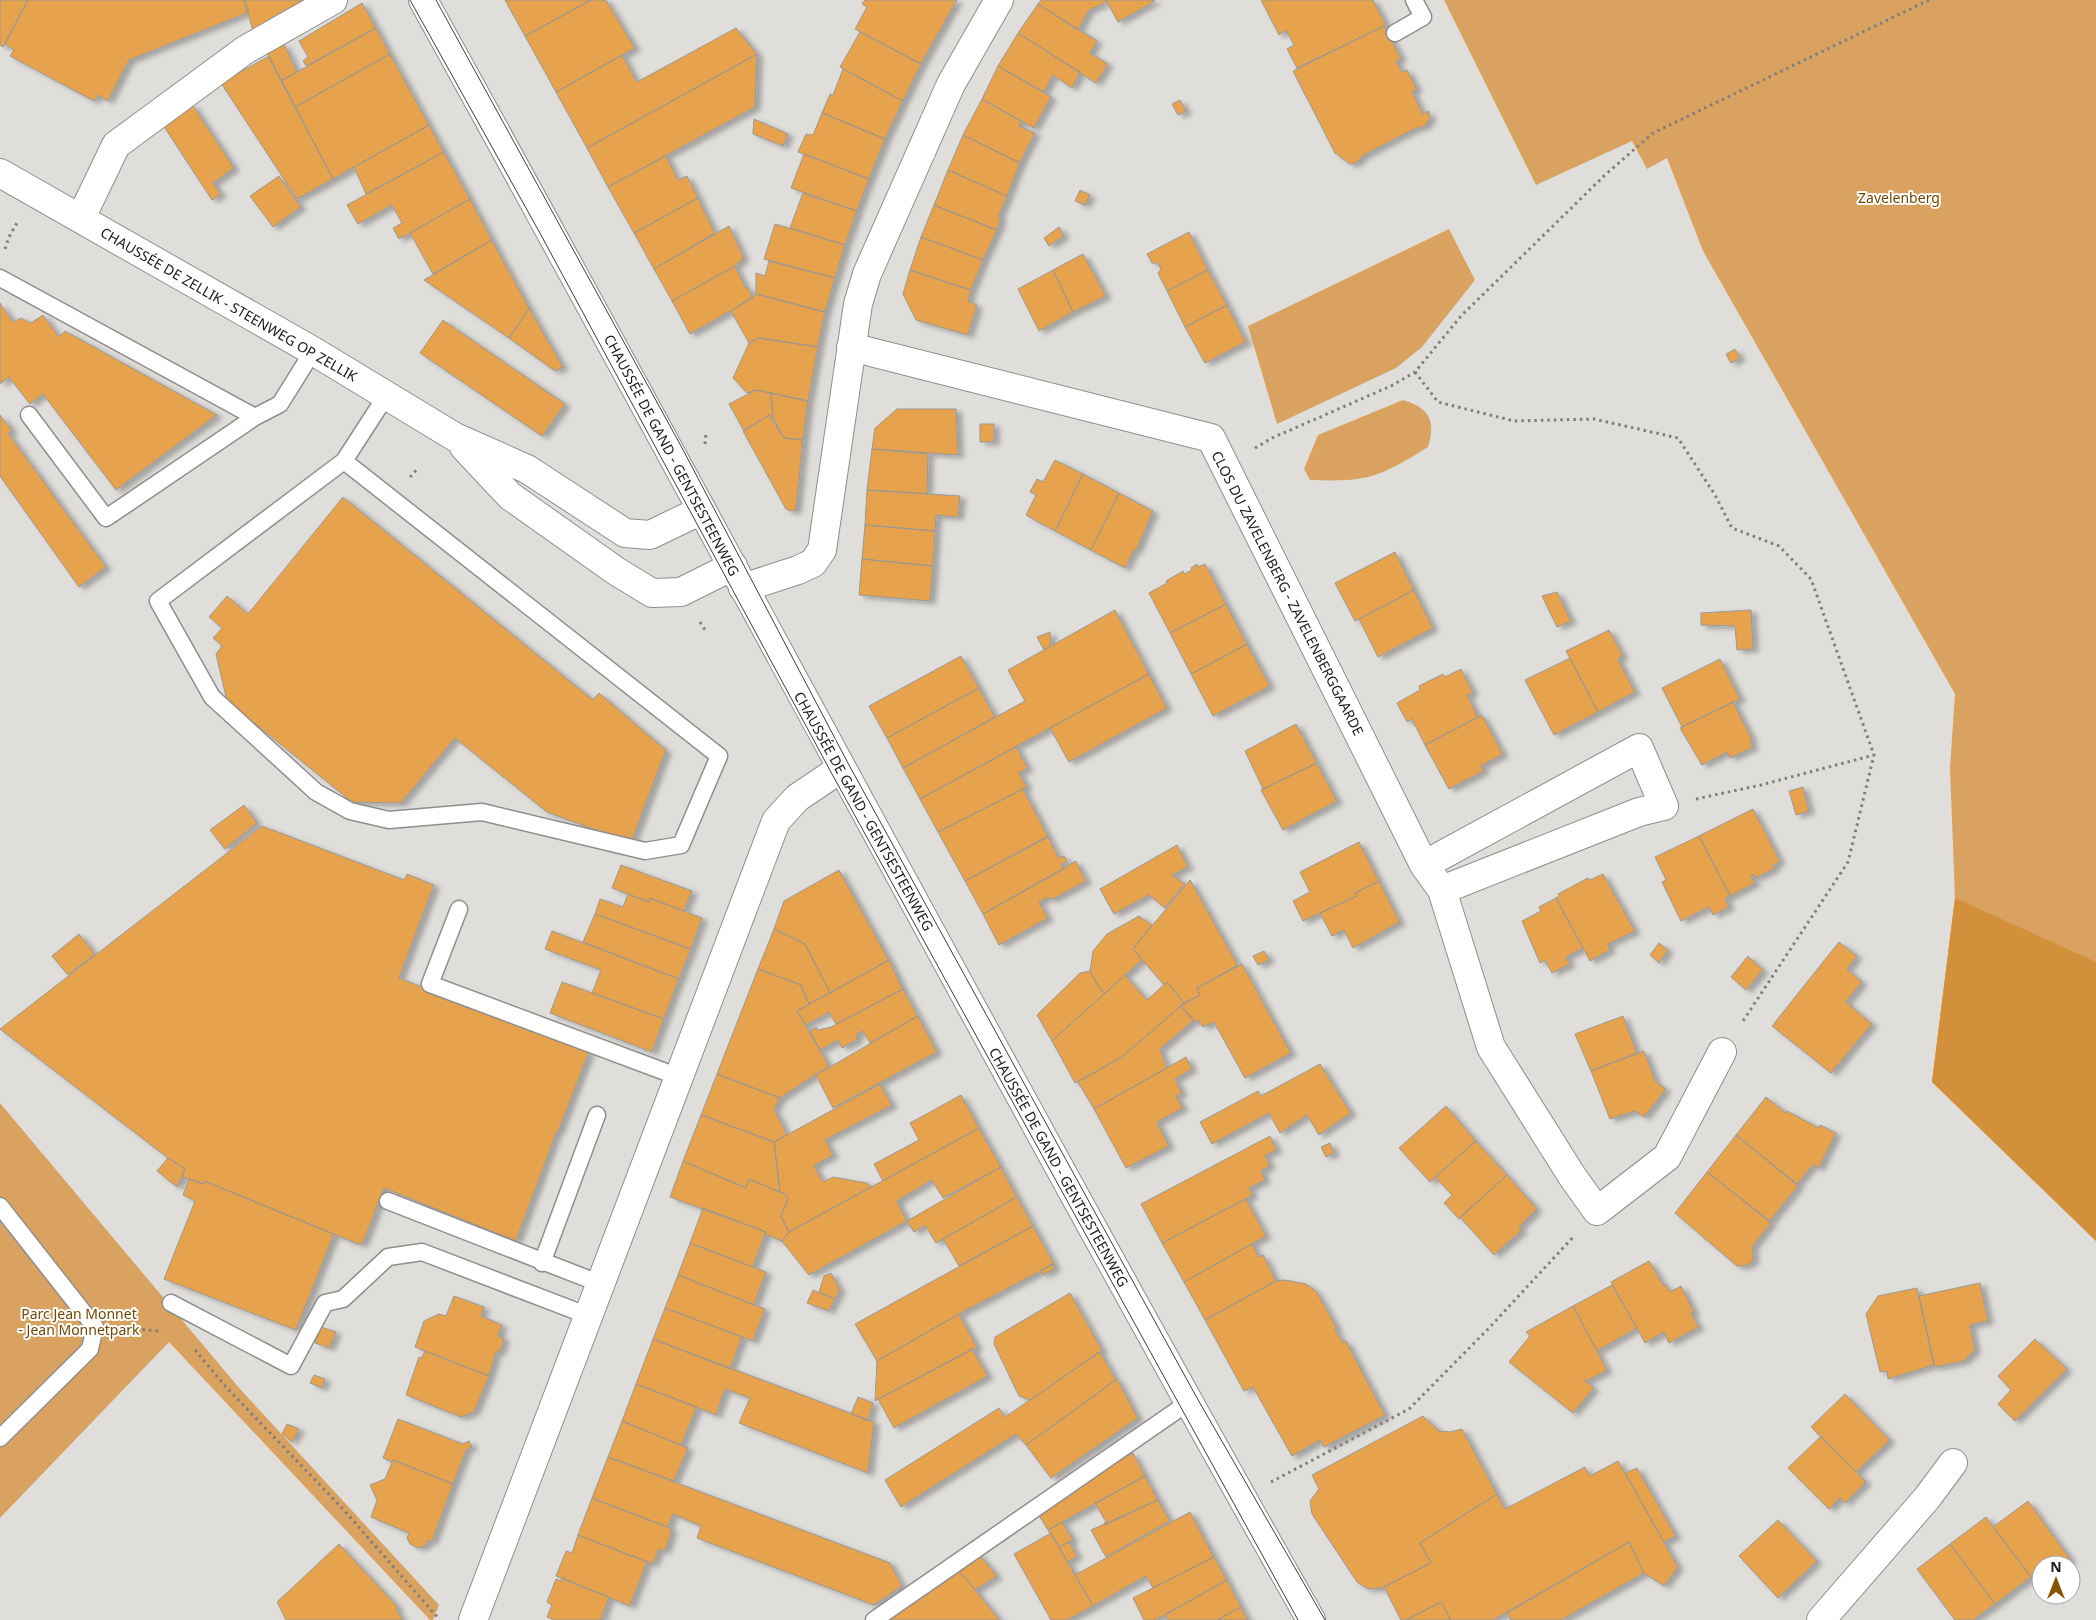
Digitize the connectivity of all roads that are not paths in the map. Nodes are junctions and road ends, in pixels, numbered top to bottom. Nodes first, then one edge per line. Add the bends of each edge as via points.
1 (333, 0) edge
2 (423, 0) edge
3 (1000, 0) edge
4 (1414, 0) edge
5 (1396, 34) dead end
6 (0, 173) edge
7 (81, 218) junction
8 (0, 278) edge
9 (852, 347) junction
10 (313, 351) junction
11 (386, 396) junction
12 (29, 415) dead end
13 (255, 417) junction
14 (455, 437) junction
15 (344, 461) junction
16 (702, 510) junction
17 (738, 577) junction
18 (840, 769) junction
19 (1424, 865) junction
20 (1442, 890) junction
21 (459, 909) dead end
22 (1722, 1052) road end
23 (679, 1076) junction
24 (597, 1115) dead end
25 (388, 1201) dead end
26 (0, 1206) edge
27 (542, 1263) junction
28 (601, 1284) junction
29 (171, 1303) dead end
30 (590, 1316) junction
31 (1189, 1402) junction
32 (0, 1438) edge
33 (1953, 1463) dead end
34 (473, 1620) edge
35 (874, 1620) edge
36 (1311, 1620) edge
37 (1821, 1620) edge

1 - 7 street via 245,50 116,144
2 - 16 street, CHAUSSÉE DE GAND - GENTSESTEENWEG
3 - 9 street, CHAUSSÉE DE ZELLIK - STEENWEG OP ZELLIK via 951,84 867,274 858,304
4 - 5 lane via 1423,17
6 - 7 street, CHAUSSÉE DE ZELLIK - STEENWEG OP ZELLIK
7 - 10 street, CHAUSSÉE DE ZELLIK - STEENWEG OP ZELLIK
8 - 13 lane
9 - 17 street, CHAUSSÉE DE ZELLIK - STEENWEG OP ZELLIK via 822,550 813,563 798,570
9 - 19 street, CLOS DU ZAVELENBERG - ZAVELENBERGGAARDE via 1211,438
10 - 11 street, CHAUSSÉE DE ZELLIK - STEENWEG OP ZELLIK
10 - 13 lane via 280,404
11 - 14 street, CHAUSSÉE DE ZELLIK - STEENWEG OP ZELLIK
11 - 15 lane
12 - 13 lane via 106,518
14 - 16 street, CHAUSSÉE DE ZELLIK - STEENWEG OP ZELLIK via 527,469 625,533 650,535
14 - 17 street, CHAUSSÉE DE ZELLIK - STEENWEG OP ZELLIK via 510,496 652,593 681,592
15 - 15 lane via 719,756 681,845 645,851 482,812 389,820 350,811 316,792 212,697 158,601
16 - 17 street, CHAUSSÉE DE GAND - GENTSESTEENWEG
17 - 18 street, CHAUSSÉE DE GAND - GENTSESTEENWEG
18 - 23 street via 797,798 776,821
18 - 31 street, CHAUSSÉE DE GAND - GENTSESTEENWEG
19 - 20 street, CLOS DU ZAVELENBERG - ZAVELENBERGGAARDE
19 - 20 street via 1639,748 1664,806 1639,812
20 - 22 street, CLOS DU ZAVELENBERG - ZAVELENBERGGAARDE via 1492,1048 1597,1211 1667,1157
21 - 23 lane via 430,984
23 - 28 street
24 - 27 lane
25 - 27 lane
26 - 32 lane via 95,1326 90,1349
27 - 28 lane
28 - 30 street
29 - 30 lane via 291,1366 325,1303 343,1299 388,1257 422,1252
30 - 34 street
31 - 35 lane
31 - 36 street, CHAUSSÉE DE GAND - GENTSESTEENWEG
33 - 37 street via 1927,1498

